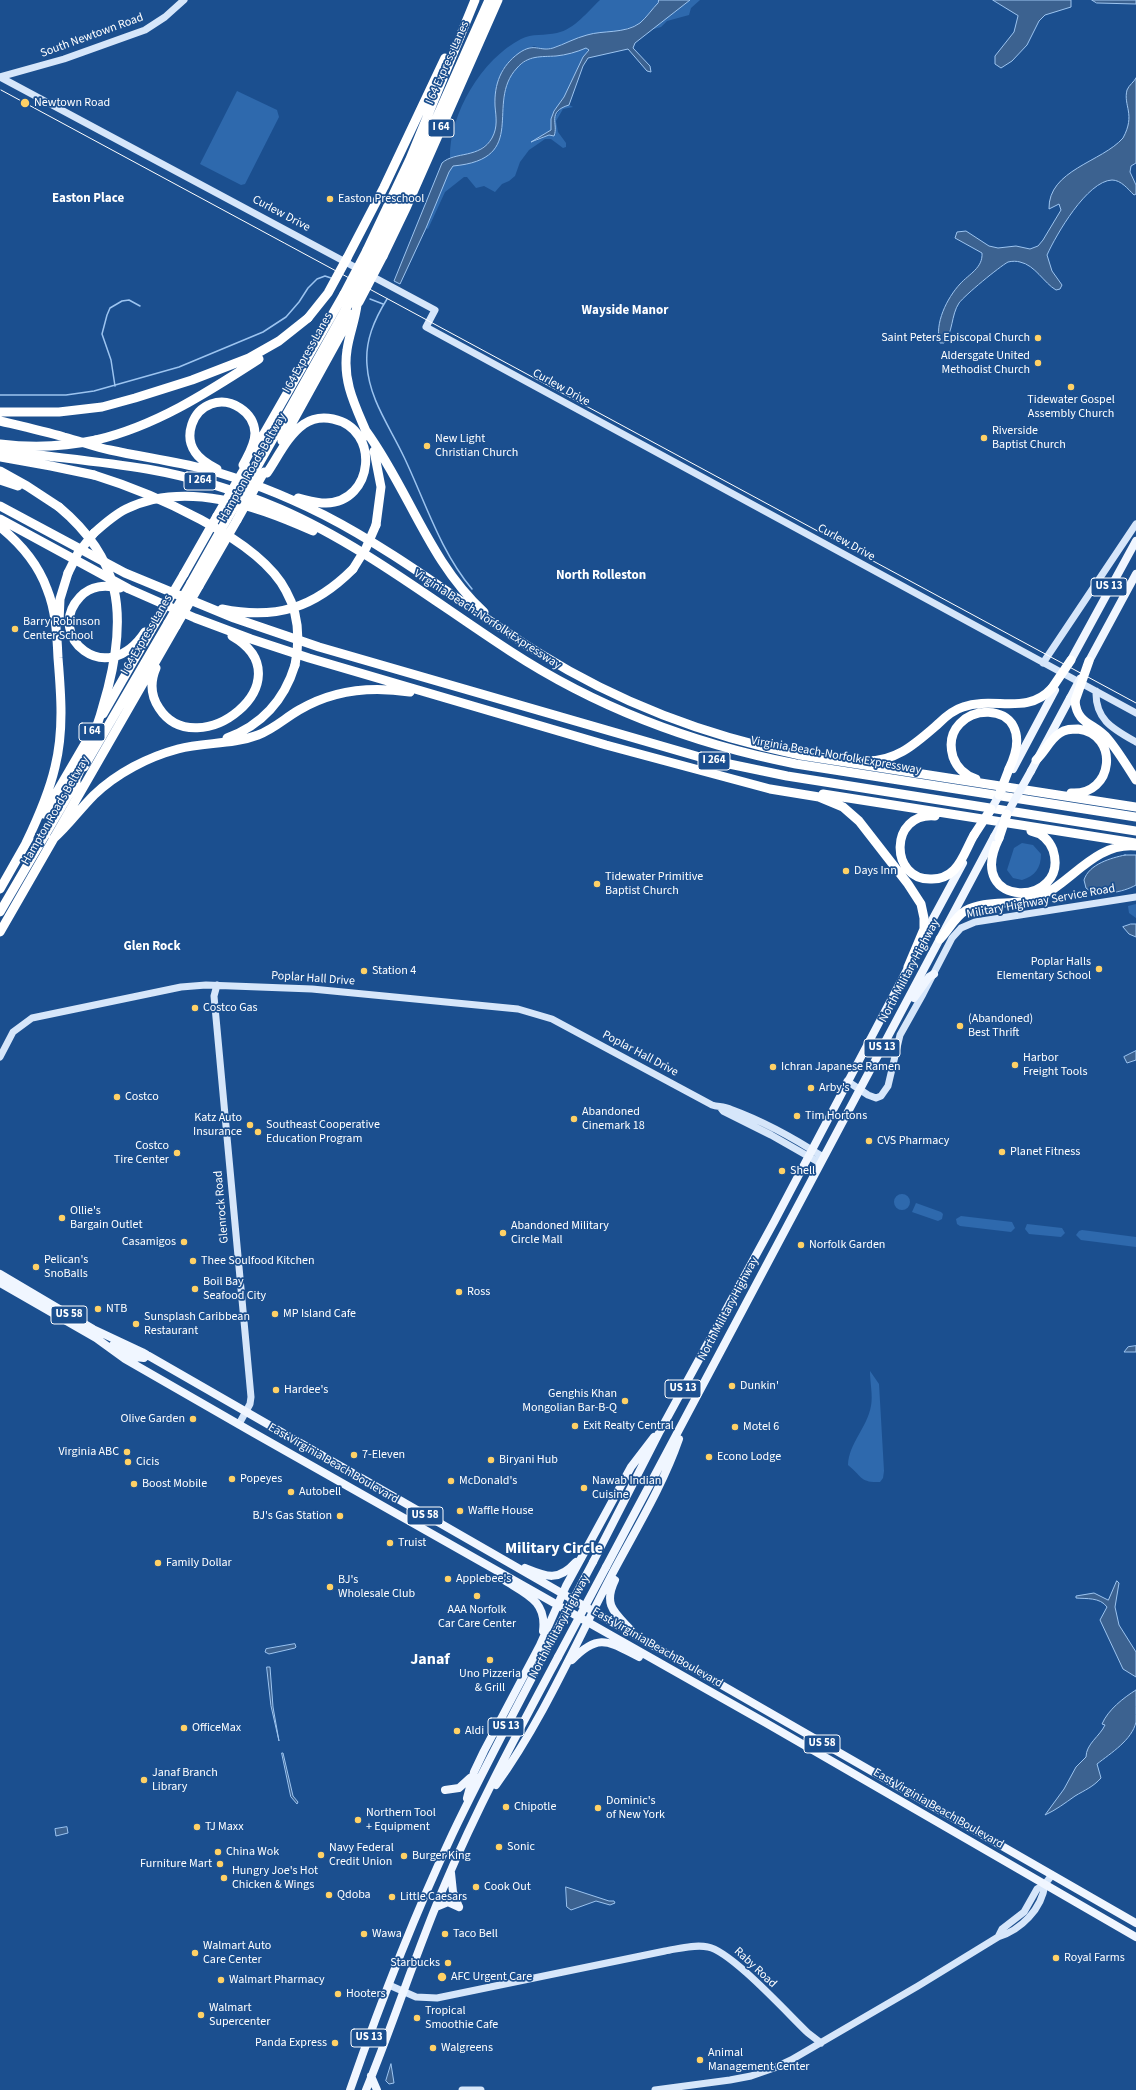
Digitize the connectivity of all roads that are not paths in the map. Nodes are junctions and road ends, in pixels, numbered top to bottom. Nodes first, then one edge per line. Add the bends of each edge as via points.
1 (184, 0) edge
2 (475, 0) edge
3 (489, 0) edge
4 (498, 0) edge
5 (463, 30) junction
6 (25, 71) junction
7 (0, 77) edge
8 (26, 91) junction
9 (370, 253) junction
10 (353, 300) junction
11 (308, 318) junction
12 (0, 412) edge
13 (0, 421) edge
14 (366, 431) junction
15 (0, 444) edge
16 (0, 450) edge
17 (0, 457) edge
18 (244, 465) junction
19 (0, 471) edge
20 (263, 472) junction
21 (0, 480) edge
22 (244, 481) junction
23 (270, 491) junction
24 (50, 501) junction
25 (0, 506) edge
26 (0, 519) edge
27 (1136, 524) edge
28 (0, 527) edge
29 (1136, 540) edge
30 (382, 567) junction
31 (1136, 574) edge
32 (195, 585) junction
33 (146, 597) junction
34 (197, 604) junction
35 (195, 618) junction
36 (158, 619) junction
37 (172, 625) junction
38 (513, 636) junction
39 (168, 640) junction
40 (1090, 658) joint
41 (1071, 660) joint
42 (1044, 663) junction
43 (59, 665) junction
44 (1053, 689) junction
45 (1098, 692) junction
46 (448, 699) junction
47 (1072, 699) junction
48 (1136, 713) edge
49 (1136, 742) edge
50 (206, 744) junction
51 (823, 759) junction
52 (1036, 760) junction
53 (1011, 769) junction
54 (739, 780) junction
55 (1136, 780) edge
56 (72, 788) junction
57 (1014, 788) junction
58 (1042, 792) junction
59 (999, 795) joint
60 (1136, 807) edge
61 (991, 809) joint
62 (1007, 814) joint
63 (1136, 817) edge
64 (973, 818) junction
65 (995, 821) junction
66 (1136, 830) edge
67 (976, 835) junction
68 (996, 838) junction
69 (53, 839) junction
70 (26, 843) junction
71 (1136, 843) edge
72 (1136, 847) edge
73 (0, 889) edge
74 (1136, 897) edge
75 (0, 912) edge
76 (0, 932) edge
77 (940, 939) junction
78 (908, 967) junction
79 (934, 974) junction
80 (217, 985) junction
81 (903, 1010) junction
82 (0, 1057) edge
83 (847, 1081) junction
84 (859, 1090) junction
85 (811, 1153) junction
86 (821, 1160) junction
87 (0, 1274) edge
88 (0, 1283) edge
89 (89, 1334) junction
90 (148, 1355) junction
91 (245, 1413) junction
92 (686, 1417) junction
93 (239, 1424) junction
94 (660, 1431) junction
95 (638, 1528) junction
96 (463, 1551) junction
97 (583, 1554) junction
98 (498, 1557) junction
99 (562, 1595) junction
100 (558, 1605) junction
101 (594, 1612) junction
102 (589, 1622) junction
103 (637, 1636) junction
104 (543, 1647) junction
105 (565, 1668) junction
106 (670, 1669) junction
107 (474, 1772) junction
108 (445, 1790) dead end
109 (466, 1805) junction
110 (480, 1808) junction
111 (451, 1872) junction
112 (1052, 1875) junction
113 (1045, 1884) junction
114 (436, 1907) junction
115 (1136, 1923) edge
116 (1136, 1937) edge
117 (389, 1985) junction
118 (403, 1992) junction
119 (821, 2043) junction
120 (371, 2075) junction
121 (350, 2090) edge
122 (366, 2090) edge
123 (377, 2090) edge
124 (462, 2090) edge
125 (481, 2090) edge
126 (656, 2090) edge

1 - 6 street, South Newtown Road via 145,30
2 - 5 highway, Hampton Roads Beltway / I 64
3 - 9 highway, I 64 Express Lanes via 396,209
4 - 10 highway, Hampton Roads Beltway / I 64, bridge via 383,256
5 - 9 highway, Hampton Roads Beltway / I 64
5 - 11 highway, bridge via 450,49 347,258 328,293
6 - 7 street, South Newtown Road
6 - 8 street via 20,81
7 - 8 street, Curlew Drive
8 - 42 street, Curlew Drive via 435,310 426,327
9 - 10 highway, Hampton Roads Beltway / I 64, bridge
10 - 14 highway via 346,367 350,394
10 - 18 highway, Hampton Roads Beltway / I 64
10 - 20 highway, Hampton Roads Beltway / I 64
11 - 12 highway via 279,341 248,358 192,380 135,398 59,412
11 - 15 highway, bridge via 259,359 181,406 143,425 117,435 66,446
13 - 22 highway via 107,450 205,469
14 - 34 highway, bridge via 375,452 381,496 376,524 366,548 353,569 324,594 296,608 281,612 251,614
14 - 38 highway via 431,546 452,576 478,606
16 - 30 highway, Virginia Beach-Norfolk Expressway / I 264 via 146,469 222,487 298,517 334,536
17 - 50 highway, bridge via 94,475 139,491 190,514 231,539 267,566 284,586 294,612 298,638 295,665 283,694 264,716 239,733
18 - 22 highway via 254,440 254,428 248,415 230,403 218,402 206,406 191,425 190,438 193,448 209,465
18 - 36 highway, Hampton Roads Beltway / I 64, bridge
19 - 24 highway
20 - 23 highway via 294,434 304,424 316,419 328,418 345,423 360,438 366,451 367,463 361,481 353,491 337,501 318,503
20 - 32 highway, Hampton Roads Beltway / I 64, bridge via 237,520
20 - 32 highway, bridge via 227,519
21 - 24 highway
22 - 23 highway
23 - 38 highway via 307,506 348,528
24 - 56 highway, bridge via 83,530 104,561 114,584 119,620 116,655 98,726
25 - 34 highway, I 264 via 91,556
26 - 33 highway
27 - 42 street
28 - 43 highway via 26,552 48,590 55,623
29 - 41 main road, US 13
30 - 43 highway, bridge via 322,536 252,508 209,498 177,496 150,501 116,515 83,545 68,573 62,591 59,611
30 - 63 highway, Virginia Beach-Norfolk Expressway / I 264 via 559,680 627,714 676,733 741,752 796,764
31 - 40 main road, US 13
32 - 37 highway, Hampton Roads Beltway / I 64, bridge
33 - 35 highway
33 - 36 highway via 111,586 86,591 77,600 71,612 70,628 75,641 92,656 111,658 127,651
34 - 66 highway, I 264 via 319,647 710,760 825,783
35 - 39 highway via 244,643 255,658 258,678 256,690 252,699 236,714 220,723 198,728 183,726 165,716 154,699 152,683
35 - 46 highway via 296,654
36 - 70 highway, Hampton Roads Beltway / I 64
37 - 39 highway, Hampton Roads Beltway / I 64
37 - 56 highway, I 64 Express Lanes, bridge
38 - 51 highway via 579,676 666,716 746,743
39 - 69 highway, Hampton Roads Beltway / I 64
40 - 47 highway, bridge
41 - 44 highway, bridge
42 - 45 street, Curlew Drive
43 - 70 highway via 62,725 58,753 45,800
44 - 51 highway via 1042,699 1032,702 979,703 962,707 948,715 911,747 894,756 865,762
44 - 53 main road
45 - 48 street, Curlew Drive
45 - 49 street via 1095,704 1100,714 1108,724
46 - 50 highway via 384,689 348,691 314,701 259,734 242,740
46 - 54 highway
47 - 52 main road
47 - 55 highway via 1080,717 1109,740
50 - 69 highway via 186,747 146,760 116,778 94,795 68,826
51 - 57 highway
52 - 58 highway via 1060,733 1076,729 1096,737 1107,757 1104,775 1098,784 1089,790 1077,794
52 - 62 main road, bridge
53 - 57 highway via 1017,744 1015,732 1009,721 1000,714 985,712 973,714 964,720 952,741 952,754 959,768 975,779
53 - 59 highway, bridge
54 - 64 highway
54 - 78 highway via 828,800 860,821 921,904 924,929
56 - 75 highway, I 64 Express Lanes
57 - 58 highway
58 - 60 highway
59 - 61 main road, bridge
61 - 67 highway, bridge
62 - 68 highway, bridge
64 - 65 highway
64 - 67 highway via 932,816 917,819 904,831 900,854 907,869 916,876 931,880 942,878 956,869
65 - 68 highway via 1035,832 1048,841 1054,863 1045,884 1022,894 1001,885 990,864
65 - 71 highway
67 - 78 main road, North Military Highway / US 13
68 - 77 main road, North Military Highway / US 13
69 - 76 highway, Hampton Roads Beltway / I 64
70 - 73 highway, Hampton Roads Beltway / I 64
72 - 77 highway via 1113,849 1098,855 1049,892 1035,899 980,906 965,911
74 - 79 street, Military Highway Service Road via 967,925 953,935
77 - 81 main road, North Military Highway / US 13
78 - 83 main road, North Military Highway / US 13
79 - 81 main road via 929,976
79 - 84 street, Military Highway Service Road via 900,1034 885,1091 876,1098
80 - 82 street, Poplar Hall Drive via 181,987 32,1018 13,1032
80 - 85 street, Poplar Hall Drive via 319,990 530,1011 720,1107 760,1121
80 - 91 street, Glenrock Road via 214,996 251,1397
81 - 84 main road, North Military Highway / US 13
83 - 84 street, Military Highway Service Road
83 - 85 main road, North Military Highway / US 13
84 - 86 main road, North Military Highway / US 13
85 - 86 street, Poplar Hall Drive
85 - 94 main road, North Military Highway / US 13
86 - 92 main road, North Military Highway / US 13
87 - 90 main road, East Virginia Beach Boulevard / US 58 via 93,1328
88 - 89 main road, East Virginia Beach Boulevard / US 58
89 - 90 main road via 99,1336 135,1357 144,1358
89 - 93 main road, East Virginia Beach Boulevard / US 58 via 125,1359
90 - 91 main road, East Virginia Beach Boulevard / US 58
91 - 93 street, Glenrock Road
91 - 98 main road, East Virginia Beach Boulevard / US 58
92 - 95 main road via 674,1452
92 - 110 main road, North Military Highway / US 13, bridge
93 - 96 main road, East Virginia Beach Boulevard / US 58
94 - 97 main road via 631,1467
94 - 104 main road, North Military Highway / US 13, bridge via 593,1562
95 - 101 main road
95 - 103 main road via 611,1588 610,1599 615,1615
96 - 100 main road, East Virginia Beach Boulevard / US 58
96 - 104 main road via 539,1605 544,1622
97 - 98 main road via 570,1569 554,1576 536,1573
97 - 99 main road
98 - 99 main road, East Virginia Beach Boulevard / US 58
99 - 100 main road
99 - 101 main road, East Virginia Beach Boulevard / US 58
100 - 102 main road, East Virginia Beach Boulevard / US 58
100 - 104 main road
101 - 102 main road
101 - 103 main road, East Virginia Beach Boulevard / US 58
102 - 105 main road
102 - 106 main road, East Virginia Beach Boulevard / US 58
103 - 112 main road, East Virginia Beach Boulevard / US 58
104 - 107 main road
104 - 109 main road, North Military Highway / US 13
105 - 106 main road via 587,1646 603,1642
105 - 110 main road via 510,1765
106 - 113 main road, East Virginia Beach Boulevard / US 58
107 - 108 main road via 459,1788
107 - 109 main road
109 - 117 main road, North Military Highway / US 13 via 427,1890
110 - 111 main road, North Military Highway / US 13
111 - 114 main road, North Military Highway / US 13
111 - 114 main road via 453,1892 459,1907 448,1902
112 - 113 street
112 - 115 main road, East Virginia Beach Boulevard / US 58
113 - 116 main road, East Virginia Beach Boulevard / US 58
113 - 119 street via 1037,1889 1024,1912 1002,1929 998,1937
114 - 118 main road, North Military Highway / US 13
117 - 118 street, Raby Road
117 - 121 main road, North Military Highway / US 13
118 - 119 street, Raby Road via 420,1998 437,1998 671,1950 706,1946 731,1959
118 - 120 main road, North Military Highway / US 13
119 - 126 street via 791,2060 751,2076
120 - 122 main road, North Military Highway / US 13
120 - 123 main road
124 - 125 street

